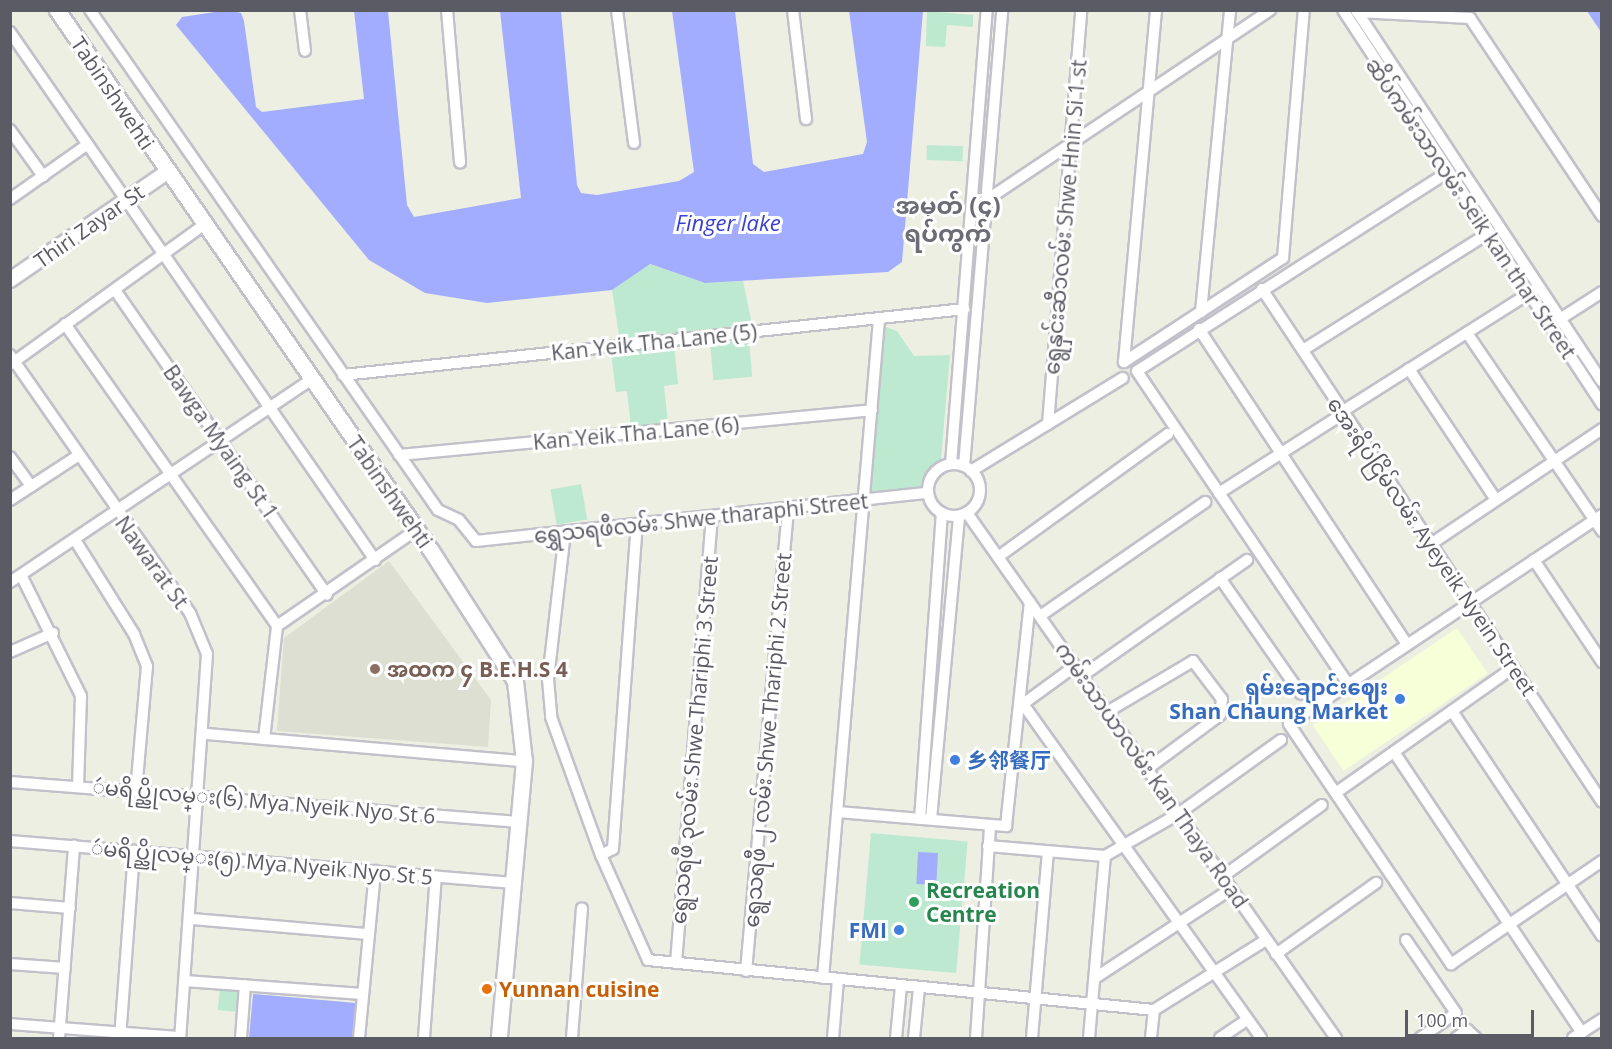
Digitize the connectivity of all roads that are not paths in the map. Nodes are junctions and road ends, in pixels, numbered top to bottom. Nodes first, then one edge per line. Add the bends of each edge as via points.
1 (57, 10) edge
2 (90, 10) edge
3 (300, 10) edge
4 (447, 10) edge
5 (617, 10) edge
6 (793, 10) edge
7 (987, 10) edge
8 (1002, 10) edge
9 (1081, 10) edge
10 (1156, 10) edge
11 (1230, 10) edge
12 (1270, 10) edge
13 (1304, 10) edge
14 (1343, 10) edge
15 (1357, 11) edge
16 (10, 32) edge
17 (1228, 39) junction
18 (304, 51) dead end
19 (1149, 93) junction
20 (806, 119) dead end
21 (10, 130) edge
22 (634, 143) dead end
23 (88, 144) junction
24 (1070, 146) junction
25 (460, 162) dead end
26 (167, 172) junction
27 (1447, 172) junction
28 (43, 176) junction
29 (10, 200) edge
30 (126, 200) junction
31 (986, 200) junction
32 (971, 209) junction
33 (1602, 216) edge
34 (204, 225) junction
35 (1487, 234) junction
36 (163, 254) junction
37 (10, 280) edge
38 (1539, 287) junction
39 (1262, 289) junction
40 (115, 290) junction
41 (1602, 292) edge
42 (1529, 294) junction
43 (965, 309) junction
44 (1201, 312) junction
45 (879, 319) junction
46 (1560, 319) junction
47 (65, 324) junction
48 (1199, 329) junction
49 (1467, 333) junction
50 (1303, 350) junction
51 (12, 360) edge
52 (1409, 369) junction
53 (343, 375) junction
54 (1123, 378) dead end
55 (312, 379) junction
56 (1602, 381) edge
57 (1602, 405) edge
58 (269, 406) junction
59 (872, 410) junction
60 (1343, 412) junction
61 (1048, 424) junction
62 (1602, 429) edge
63 (1168, 435) dead end
64 (219, 440) junction
65 (79, 455) junction
66 (399, 455) junction
67 (10, 457) edge
68 (1281, 458) junction
69 (1554, 461) junction
70 (951, 464) junction
71 (968, 468) junction
72 (171, 472) junction
73 (31, 486) junction
74 (927, 493) junction
75 (1219, 493) junction
76 (10, 500) edge
77 (1496, 500) junction
78 (863, 502) junction
79 (1205, 502) dead end
80 (788, 510) junction
81 (116, 511) junction
82 (942, 515) junction
83 (963, 515) junction
84 (712, 517) junction
85 (1598, 517) edge
86 (637, 525) junction
87 (416, 530) junction
88 (1602, 531) edge
89 (565, 532) junction
90 (75, 540) junction
91 (1431, 544) junction
92 (998, 557) junction
93 (375, 560) junction
94 (1247, 560) dead end
95 (1534, 560) junction
96 (22, 577) junction
97 (1220, 578) junction
98 (10, 582) edge
99 (327, 595) junction
100 (1030, 602) junction
101 (1470, 603) junction
102 (1040, 616) junction
103 (277, 626) junction
104 (53, 633) junction
105 (1407, 645) junction
106 (10, 652) edge
107 (1602, 662) edge
108 (1513, 668) junction
109 (1078, 671) junction
110 (1348, 684) junction
111 (1301, 694) dead end
112 (1023, 704) junction
113 (1452, 711) junction
114 (1107, 712) junction
115 (206, 734) junction
116 (264, 739) junction
117 (1281, 740) dead end
118 (1394, 752) junction
119 (524, 761) junction
120 (1147, 769) junction
121 (10, 782) edge
122 (78, 786) junction
123 (136, 791) junction
124 (1337, 792) junction
125 (200, 796) junction
126 (1602, 802) edge
127 (1322, 805) dead end
128 (838, 812) junction
129 (1178, 814) junction
130 (926, 819) junction
131 (518, 822) junction
132 (990, 828) junction
133 (10, 841) edge
134 (1125, 845) junction
135 (74, 846) junction
136 (988, 846) junction
137 (134, 851) junction
138 (1048, 852) junction
139 (601, 855) junction
140 (196, 856) junction
141 (1105, 856) junction
142 (1602, 861) edge
143 (375, 871) junction
144 (436, 876) junction
145 (1222, 877) junction
146 (513, 883) junction
147 (1376, 884) dead end
148 (1568, 884) junction
149 (1231, 889) junction
150 (10, 903) edge
151 (70, 908) junction
152 (582, 908) dead end
153 (192, 920) junction
154 (1178, 924) junction
155 (1507, 925) junction
156 (368, 934) junction
157 (1602, 936) edge
158 (1266, 940) junction
159 (1406, 940) dead end
160 (1276, 954) junction
161 (676, 963) junction
162 (10, 964) edge
163 (65, 968) junction
164 (746, 970) junction
165 (1214, 972) junction
166 (823, 978) junction
167 (1095, 978) junction
168 (838, 980) junction
169 (185, 981) junction
170 (245, 985) junction
171 (901, 986) junction
172 (919, 988) junction
173 (978, 992) junction
174 (363, 994) junction
175 (1035, 998) junction
176 (1092, 1004) junction
177 (1154, 1010) junction
178 (1246, 1020) junction
179 (1602, 1020) edge
180 (10, 1024) edge
181 (60, 1033) edge
182 (120, 1035) edge
183 (1577, 1036) edge
184 (180, 1038) edge
185 (241, 1038) edge
186 (359, 1038) edge
187 (424, 1038) edge
188 (499, 1038) edge
189 (572, 1038) edge
190 (832, 1038) edge
191 (896, 1038) edge
192 (914, 1038) edge
193 (976, 1038) edge
194 (1032, 1038) edge
195 (1089, 1038) edge
196 (1151, 1038) edge
197 (1220, 1038) edge
198 (1261, 1038) edge
199 (1336, 1038) edge
200 (1420, 1038) edge
201 (1456, 1038) edge
202 (1476, 1038) edge

1 - 26 main road, Tabinshwehti
2 - 53 street
3 - 18 street
4 - 25 street
5 - 22 street
6 - 20 street
7 - 32 street
8 - 31 street
9 - 24 street, ရွေနှင်းဆီ၁လမ်း Shwe Hnin Si 1 st
10 - 19 street
11 - 17 street
12 - 17 street
13 - 44 street via 1283,258
14 - 27 street, ဆိပ်ကမ်းသာလမ်း Seik kan thar Street
15 - 33 street via 1470,18
15 - 38 street, ဆိပ်ကမ်းသာလမ်း Seik kan thar Street
16 - 23 street
17 - 19 street
17 - 44 street
19 - 24 street
19 - 44 street via 1124,362
21 - 28 street
23 - 28 street
23 - 30 street
24 - 31 street
24 - 61 street, ရွေနှင်းဆီ၁လမ်း Shwe Hnin Si 1 st
26 - 30 street, Thiri Zayar St
26 - 34 main road, Tabinshwehti
27 - 35 street, ဆိပ်ကမ်းသာလမ်း Seik kan thar Street
27 - 39 street
28 - 29 street
30 - 36 street
30 - 37 street, Thiri Zayar St
31 - 32 street
31 - 71 street
32 - 43 street
34 - 36 street
34 - 55 main road, Tabinshwehti
35 - 42 street, ဆိပ်ကမ်းသာလမ်း Seik kan thar Street
35 - 50 street
36 - 40 street
36 - 58 street
38 - 42 street
38 - 46 street, ဆိပ်ကမ်းသာလမ်း Seik kan thar Street
39 - 48 street
39 - 50 street, အေးရိပ်ငြိမ်လမ်း Ayeyeik Nyein Street
40 - 47 street
40 - 64 street, Bawga Myaing St 1
41 - 46 street
42 - 49 street
42 - 57 street, ဆိပ်ကမ်းသာလမ်း Seik kan thar Street
43 - 45 street, Kan Yeik Tha Lane (5)
43 - 70 street
45 - 53 street, Kan Yeik Tha Lane (5)
45 - 59 street
46 - 56 street, ဆိပ်ကမ်းသာလမ်း Seik kan thar Street
47 - 51 street
47 - 72 street
48 - 68 street
48 - 75 street via 1137,371
49 - 52 street
49 - 69 street
50 - 60 street, အေးရိပ်ငြိမ်လမ်း Ayeyeik Nyein Street
51 - 65 street, Nawarat St
52 - 60 street
52 - 77 street
53 - 66 street
54 - 61 street
55 - 58 street
55 - 87 main road, Tabinshwehti
58 - 64 street
58 - 93 street
59 - 66 street, Kan Yeik Tha Lane (6)
59 - 78 street
60 - 68 street
60 - 91 street, အေးရိပ်ငြိမ်လမ်း Ayeyeik Nyein Street
61 - 71 street
62 - 69 street
63 - 92 street
64 - 72 street
64 - 99 street, Bawga Myaing St 1
65 - 73 street
65 - 81 street, Nawarat St
66 - 89 street, ရွှေသရဖီလမ်း Shwe tharaphi Street via 441,514 459,520 476,541
67 - 73 street
68 - 75 street
68 - 105 street
69 - 77 street
69 - 85 street
70 - 71 street
70 - 74 street via 934,472
71 - 83 street via 980,496
72 - 81 street
72 - 103 street
73 - 76 street
74 - 78 street, ရွှေသရဖီလမ်း Shwe tharaphi Street
74 - 82 street
75 - 110 street
77 - 91 street
78 - 80 street, ရွှေသရဖီလမ်း Shwe tharaphi Street
78 - 128 street
79 - 102 street
80 - 84 street, ရွှေသရဖီလမ်း Shwe tharaphi Street
80 - 164 street, ရွေသရဖီ ၂ လမ်း Shwe Thariphi 2 Street
81 - 90 street
81 - 115 street, Nawarat St via 190,613 207,654
82 - 83 street
82 - 130 street
83 - 92 street, ကမ်းသာယာလမ်း Kan Thaya Road
83 - 130 street
84 - 86 street, ရွှေသရဖီလမ်း Shwe tharaphi Street
84 - 161 street, ရွေသရဖီ ၃လမ်း Shwe Thariphi 3 Street
85 - 88 street
85 - 95 street
86 - 89 street, ရွှေသရဖီလမ်း Shwe tharaphi Street
86 - 139 street via 614,849
87 - 93 street
87 - 119 main road, Tabinshwehti via 515,681
89 - 139 street via 548,679 551,717
90 - 96 street
90 - 123 street via 134,634 147,666
91 - 101 street, အေးရိပ်ငြိမ်လမ်း Ayeyeik Nyein Street
92 - 100 street, ကမ်းသာယာလမ်း Kan Thaya Road
93 - 99 street
94 - 97 street
95 - 101 street
95 - 107 street
96 - 98 street
96 - 104 street
97 - 109 street
97 - 111 street
99 - 103 street
100 - 102 street, ကမ်းသာယာလမ်း Kan Thaya Road
100 - 112 street
101 - 105 street
101 - 108 street, အေးရိပ်ငြိမ်လမ်း Ayeyeik Nyein Street
102 - 109 street, ကမ်းသာယာလမ်း Kan Thaya Road
103 - 116 street
104 - 106 street
104 - 122 street via 81,696
105 - 110 street
108 - 113 street
108 - 126 street, အေးရိပ်ငြိမ်လမ်း Ayeyeik Nyein Street
109 - 112 street
109 - 114 street, ကမ်းသာယာလမ်း Kan Thaya Road
110 - 124 street via 1289,724
112 - 132 street via 1010,822
112 - 134 street
113 - 118 street
113 - 148 street
114 - 120 street, ကမ်းသာယာလမ်း Kan Thaya Road
114 - 120 street via 1192,661 1210,682 1224,703 1220,715
115 - 116 street
115 - 125 street, Nawarat St
116 - 119 street
117 - 129 street
118 - 124 street
118 - 155 street
119 - 131 main road, Tabinshwehti
120 - 129 street, ကမ်းသာယာလမ်း Kan Thaya Road
121 - 122 street, ဴမရိပ္ညိုလမ္း(၆) Mya Nyeik Nyo St 6
122 - 123 street, ဴမရိပ္ညိုလမ္း(၆) Mya Nyeik Nyo St 6
123 - 125 street, ဴမရိပ္ညိုလမ္း(၆) Mya Nyeik Nyo St 6
124 - 155 street via 1451,964
125 - 131 street, ဴမရိပ္ညိုလမ္း(၆) Mya Nyeik Nyo St 6
125 - 140 street, Nawarat St
127 - 145 street
128 - 130 street
128 - 166 street
129 - 134 street
129 - 145 street, ကမ်းသာယာလမ်း Kan Thaya Road
130 - 132 street
131 - 146 main road, Tabinshwehti
132 - 136 street
133 - 135 street, ဴမရိပ္ညိုလမ္း(၅) Mya Nyeik Nyo St 5
134 - 141 street
134 - 154 street
135 - 137 street, ဴမရိပ္ညိုလမ္း(၅) Mya Nyeik Nyo St 5
135 - 151 street
136 - 138 street
136 - 173 street
137 - 140 street, ဴမရိပ္ညိုလမ္း(၅) Mya Nyeik Nyo St 5
137 - 182 street
138 - 141 street
138 - 175 street
139 - 161 street via 648,960
140 - 143 street, ဴမရိပ္ညိုလမ္း(၅) Mya Nyeik Nyo St 5
140 - 153 street, Nawarat St
141 - 167 street
142 - 148 street
143 - 144 street, ဴမရိပ္ညိုလမ္း(၅) Mya Nyeik Nyo St 5
143 - 156 street
144 - 146 street, ဴမရိပ္ညိုလမ္း(၅) Mya Nyeik Nyo St 5
144 - 187 street
145 - 149 street, ကမ်းသာယာလမ်း Kan Thaya Road
146 - 188 main road, Tabinshwehti
147 - 160 street
148 - 155 street
148 - 157 street
149 - 154 street
149 - 158 street, ကမ်းသာယာလမ်း Kan Thaya Road
150 - 151 street
151 - 163 street
152 - 189 street
153 - 156 street
153 - 169 street, Nawarat St
154 - 165 street
154 - 167 street
155 - 183 street
156 - 174 street
158 - 160 street, ကမ်းသာယာလမ်း Kan Thaya Road
158 - 165 street
159 - 200 street via 1455,1013
160 - 199 street, ကမ်းသာယာလမ်း Kan Thaya Road
161 - 164 street
162 - 163 street
163 - 181 street
164 - 166 street
165 - 177 street
165 - 178 street
166 - 168 street
167 - 176 street
168 - 171 street
168 - 190 street
169 - 170 street
169 - 184 street, Nawarat St
170 - 174 street
170 - 185 street
171 - 172 street
171 - 191 street
172 - 173 street
172 - 192 street
173 - 175 street
173 - 193 street
174 - 186 street
175 - 176 street
175 - 194 street
176 - 177 street
176 - 195 street
177 - 196 street
178 - 197 street
178 - 198 street
179 - 183 street
180 - 181 street
181 - 182 street
182 - 184 street
201 - 202 street via 1467,1030

